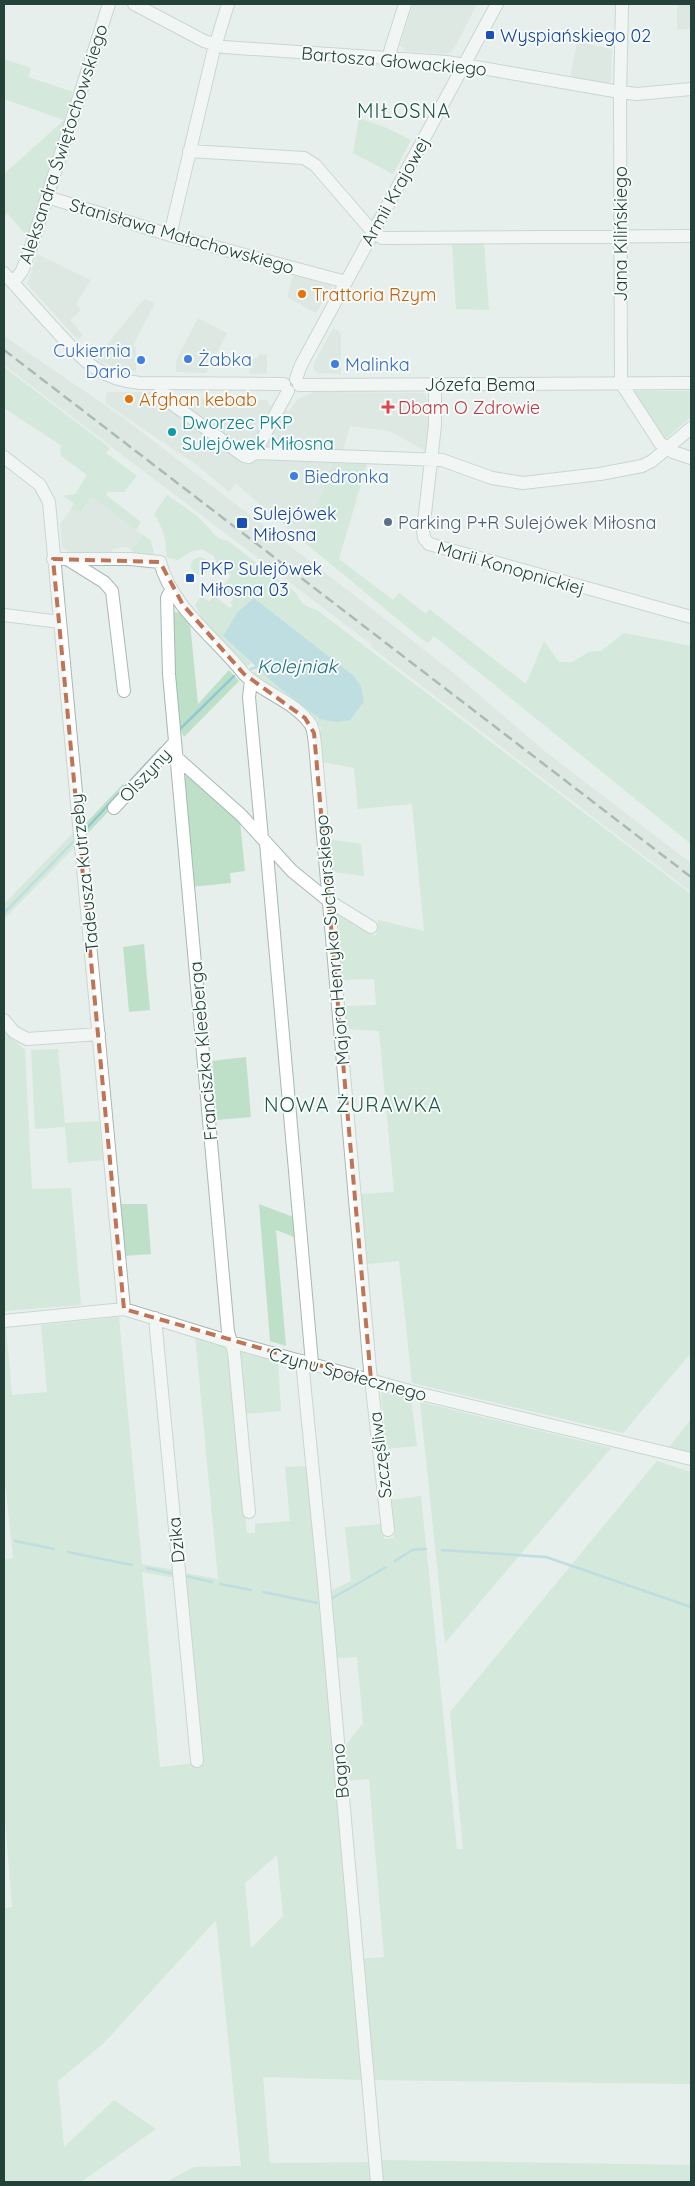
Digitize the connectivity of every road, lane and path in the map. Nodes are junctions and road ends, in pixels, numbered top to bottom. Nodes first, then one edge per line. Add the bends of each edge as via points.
1 (109, 4) edge
2 (134, 4) edge
3 (228, 4) edge
4 (405, 4) edge
5 (497, 4) edge
6 (622, 4) edge
7 (216, 45) junction
8 (388, 58) junction
9 (464, 64) junction
10 (691, 89) edge
11 (620, 92) junction
12 (189, 151) junction
13 (48, 198) junction
14 (373, 232) junction
15 (170, 235) junction
16 (691, 236) edge
17 (621, 237) junction
18 (4, 273) edge
19 (346, 282) junction
20 (13, 283) junction
21 (620, 383) junction
22 (691, 383) edge
23 (159, 384) junction
24 (292, 385) junction
25 (435, 385) junction
26 (691, 428) edge
27 (666, 449) junction
28 (255, 453) junction
29 (4, 457) edge
30 (691, 458) edge
31 (431, 460) junction
32 (54, 559) junction
33 (67, 559) junction
34 (171, 590) junction
35 (4, 615) edge
36 (691, 617) edge
37 (60, 622) junction
38 (251, 682) junction
39 (124, 692) dead end
40 (175, 742) junction
41 (176, 758) junction
42 (114, 808) dead end
43 (264, 841) junction
44 (329, 901) junction
45 (371, 928) dead end
46 (4, 1020) edge
47 (99, 1034) junction
48 (124, 1309) junction
49 (154, 1318) junction
50 (4, 1321) edge
51 (231, 1342) junction
52 (307, 1362) junction
53 (371, 1380) junction
54 (691, 1459) edge
55 (249, 1512) dead end
56 (388, 1530) dead end
57 (198, 1761) dead end
58 (377, 2182) edge

1 - 13 street, Aleksandra Świętochowskiego
2 - 7 street, Bartosza Głowackiego
3 - 7 street
4 - 8 street
5 - 9 street, Armii Krajowej
6 - 11 street, Jana Kilińskiego
7 - 8 street, Bartosza Głowackiego
7 - 12 street
8 - 9 street, Bartosza Głowackiego
9 - 11 street, Bartosza Głowackiego
9 - 14 street, Armii Krajowej
10 - 11 street, Bartosza Głowackiego via 637,94
11 - 17 street, Jana Kilińskiego
12 - 14 street via 304,158 315,165
12 - 15 street
13 - 15 street, Stanisława Małachowskiego
13 - 20 street, Aleksandra Świętochowskiego via 27,261
14 - 17 street via 388,238
14 - 19 street, Armii Krajowej
15 - 19 street, Stanisława Małachowskiego
16 - 17 street
17 - 21 street, Jana Kilińskiego
18 - 20 street, Józefa Bema
19 - 24 street, Armii Krajowej
20 - 23 street, Józefa Bema via 90,366 125,381
21 - 22 street, Józefa Bema
21 - 25 street, Józefa Bema
21 - 27 street
23 - 24 street, Józefa Bema
23 - 28 street via 170,403 234,450 246,456
24 - 25 street, Józefa Bema
24 - 28 street, Armii Krajowej
25 - 31 street, Marii Konopnickiej
26 - 27 street
27 - 30 street
27 - 31 street via 652,461 635,468 532,483 502,481 452,462
28 - 31 street
29 - 32 street, Tadeusza Kutrzeby via 46,493
31 - 36 street, Marii Konopnickiej via 423,531 431,546
32 - 33 street
32 - 37 street, Tadeusza Kutrzeby
33 - 34 street, Majora Henryka Sucharskiego via 160,562
33 - 39 street via 104,582 112,591
34 - 38 street, Majora Henryka Sucharskiego
34 - 40 street, Franciszka Kleeberga via 167,598 168,648
35 - 37 street
37 - 47 street, Tadeusza Kutrzeby
38 - 43 street, Bagno
38 - 44 street, Majora Henryka Sucharskiego via 312,726
40 - 41 street, Franciszka Kleeberga
40 - 42 street, Olszyny
41 - 43 street via 241,815
41 - 51 street, Franciszka Kleeberga
43 - 44 street via 292,871
43 - 52 street, Bagno
44 - 45 street
44 - 53 street, Majora Henryka Sucharskiego
46 - 47 street via 14,1032 27,1039
47 - 48 street, Tadeusza Kutrzeby
48 - 49 street, Czynu Społecznego
48 - 50 street, Czynu Społecznego
49 - 51 street, Czynu Społecznego
49 - 57 street, Dzika
51 - 52 street, Czynu Społecznego
51 - 55 street, Franciszka Kleeberga
52 - 53 street, Czynu Społecznego
52 - 58 street, Bagno
53 - 54 street, Czynu Społecznego
53 - 56 street, Szczęśliwa

